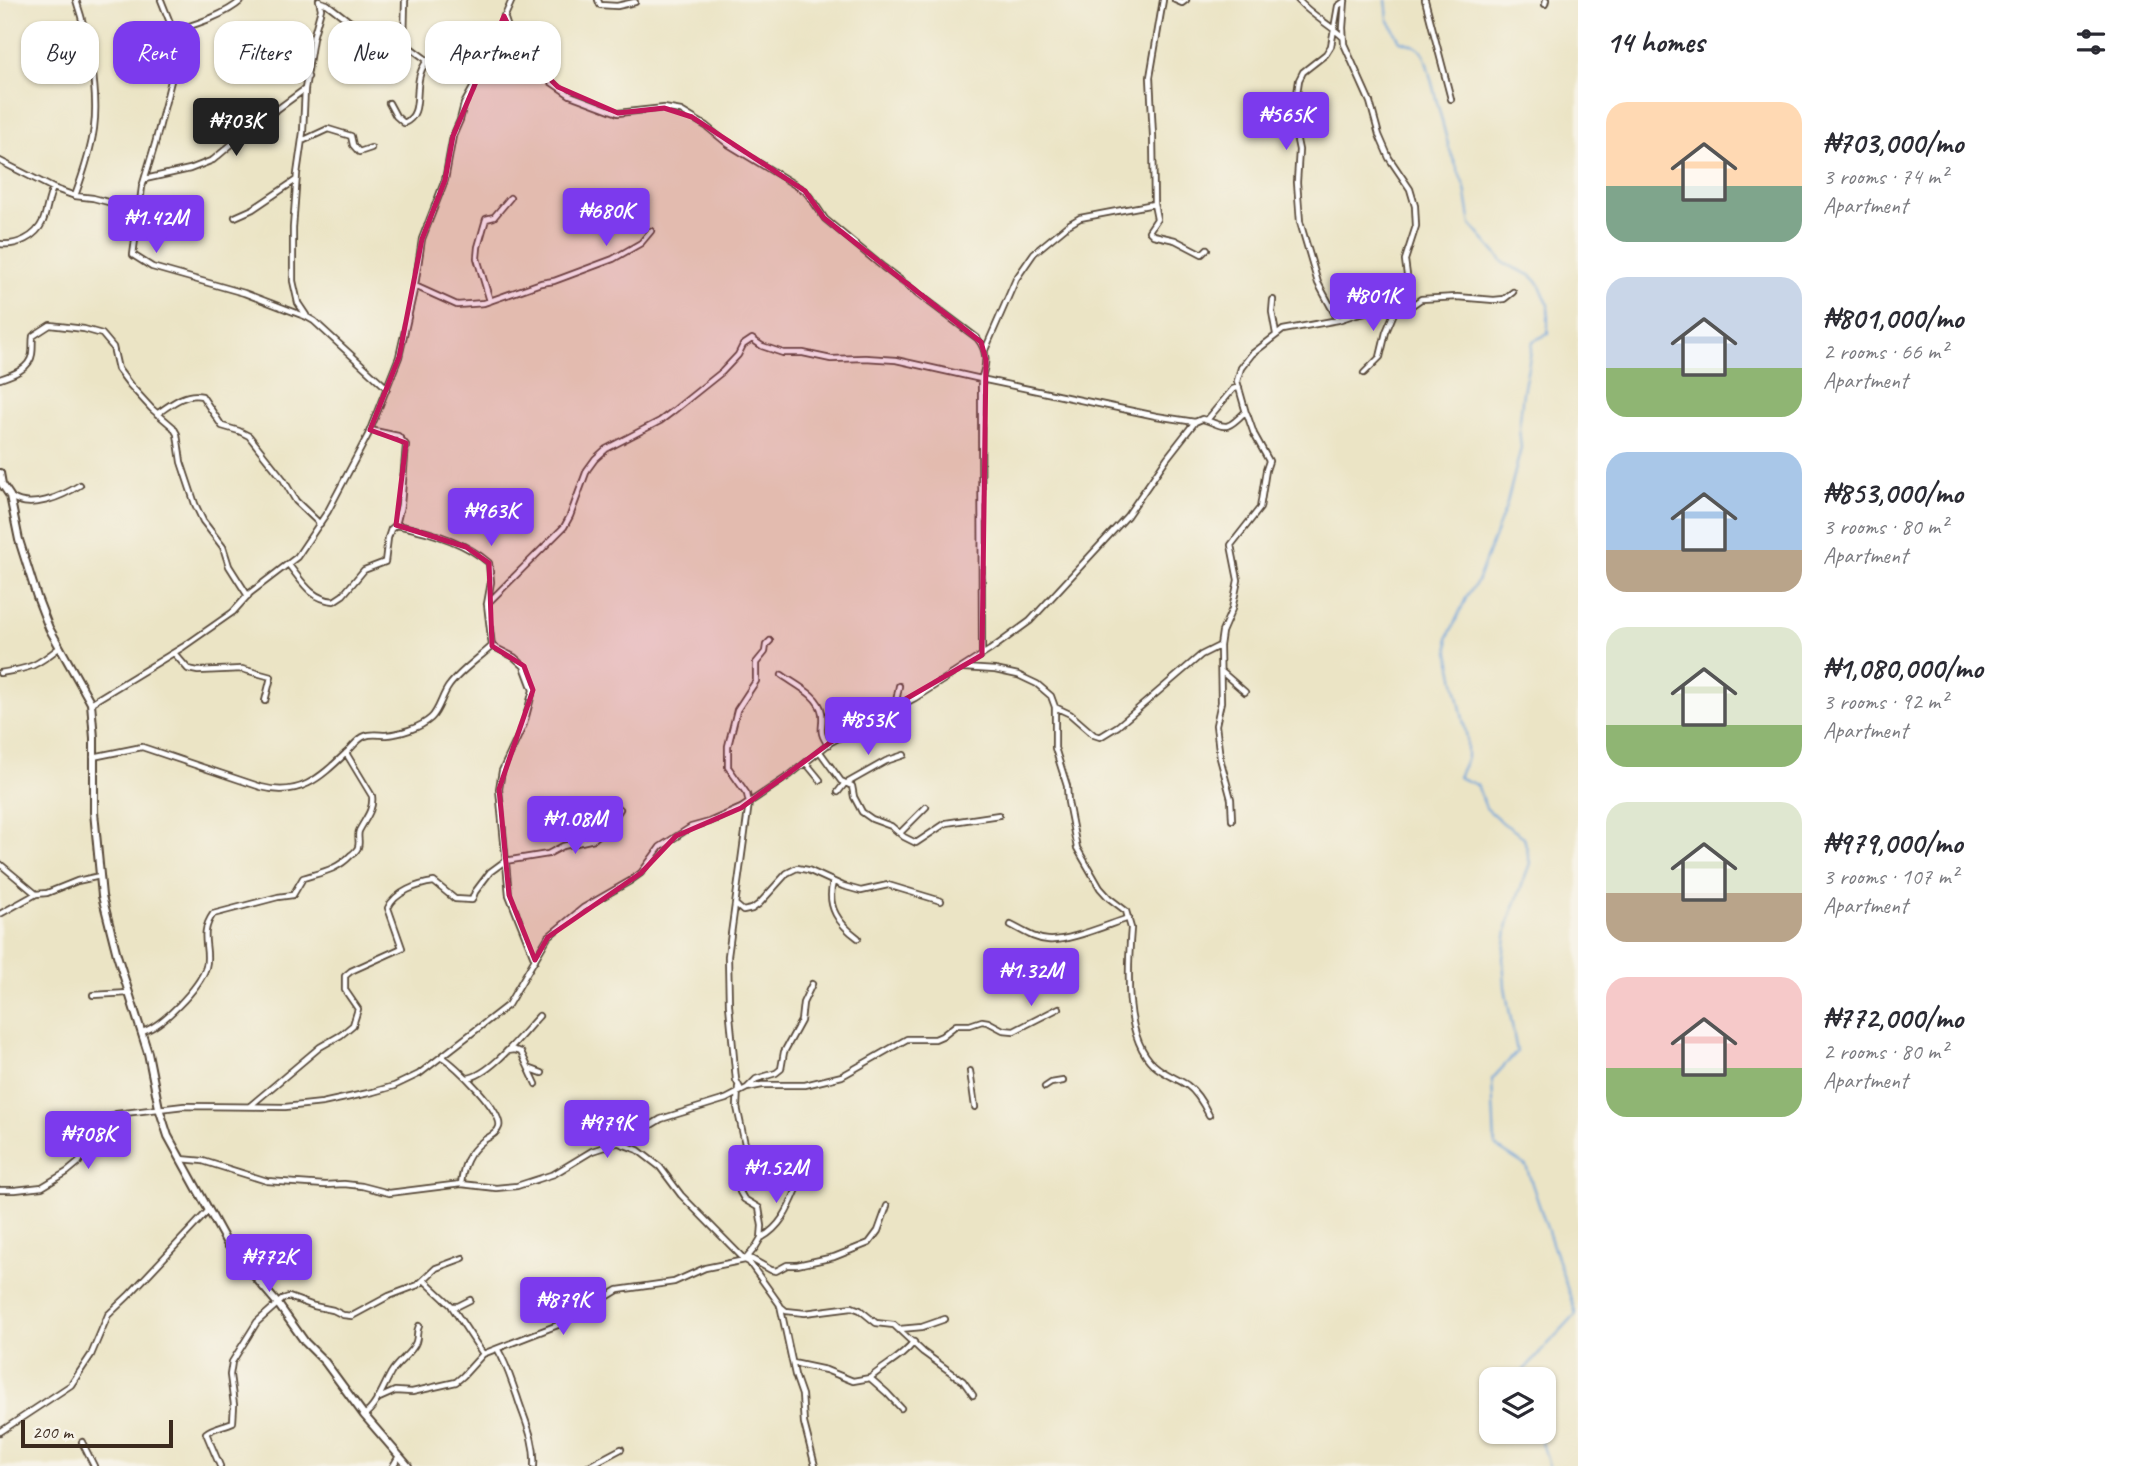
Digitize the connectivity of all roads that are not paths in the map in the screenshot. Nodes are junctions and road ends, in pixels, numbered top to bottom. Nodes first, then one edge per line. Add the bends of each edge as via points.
1 (76, 0) edge
2 (161, 0) edge
3 (242, 0) edge
4 (405, 0) edge
5 (512, 0) edge
6 (598, 0) edge
7 (1163, 0) edge
8 (1175, 0) edge
9 (1186, 0) edge
10 (1298, 0) edge
11 (1425, 0) edge
12 (319, 1) edge
13 (1345, 1) edge
14 (635, 2) dead end
15 (504, 16) junction
16 (170, 21) edge
17 (349, 21) edge
18 (405, 21) edge
19 (502, 21) edge
20 (200, 22) edge
21 (1334, 28) junction
22 (314, 34) edge
23 (1344, 38) junction
24 (425, 64) edge
25 (170, 84) edge
26 (306, 84) edge
27 (475, 84) edge
28 (305, 89) junction
29 (1451, 99) dead end
30 (388, 103) dead end
31 (301, 141) junction
32 (371, 148) dead end
33 (0, 161) edge
34 (144, 179) junction
35 (297, 180) junction
36 (52, 188) junction
37 (75, 196) junction
38 (510, 198) dead end
39 (1154, 204) junction
40 (138, 210) junction
41 (235, 217) dead end
42 (651, 231) dead end
43 (0, 244) edge
44 (1207, 249) dead end
45 (415, 286) junction
46 (1514, 292) dead end
47 (1273, 300) dead end
48 (490, 301) junction
49 (1397, 305) junction
50 (1411, 306) junction
51 (307, 317) junction
52 (1338, 320) junction
53 (1276, 334) junction
54 (985, 350) junction
55 (1364, 373) dead end
56 (0, 379) edge
57 (981, 379) junction
58 (1239, 387) junction
59 (387, 388) junction
60 (1246, 413) junction
61 (157, 414) junction
62 (1207, 420) junction
63 (1195, 422) junction
64 (370, 430) junction
65 (0, 474) edge
66 (1, 485) edge
67 (80, 485) dead end
68 (10, 496) junction
69 (320, 524) junction
70 (396, 525) junction
71 (288, 564) junction
72 (248, 596) junction
73 (487, 604) junction
74 (771, 641) dead end
75 (492, 646) junction
76 (1220, 646) junction
77 (60, 647) junction
78 (174, 653) junction
79 (982, 655) junction
80 (963, 668) junction
81 (1221, 672) junction
82 (0, 673) edge
83 (782, 675) dead end
84 (899, 686) dead end
85 (1245, 692) dead end
86 (265, 701) dead end
87 (91, 703) junction
88 (1055, 707) junction
89 (895, 708) junction
90 (828, 745) junction
91 (820, 752) junction
92 (346, 753) junction
93 (904, 755) dead end
94 (93, 757) junction
95 (806, 763) junction
96 (820, 780) dead end
97 (846, 783) junction
98 (838, 792) dead end
99 (749, 803) junction
100 (926, 807) dead end
101 (620, 809) dead end
102 (999, 814) dead end
103 (1231, 820) dead end
104 (900, 833) junction
105 (505, 861) junction
106 (0, 864) edge
107 (100, 876) junction
108 (833, 882) junction
109 (36, 894) junction
110 (941, 901) dead end
111 (736, 904) junction
112 (0, 914) edge
113 (1129, 918) junction
114 (1011, 925) dead end
115 (858, 938) dead end
116 (535, 960) junction
117 (812, 984) dead end
118 (129, 993) junction
119 (93, 995) dead end
120 (1059, 1008) dead end
121 (539, 1016) dead end
122 (141, 1032) junction
123 (506, 1052) junction
124 (442, 1057) junction
125 (530, 1069) junction
126 (970, 1071) dead end
127 (542, 1073) dead end
128 (467, 1078) junction
129 (1063, 1081) dead end
130 (537, 1084) dead end
131 (1045, 1087) dead end
132 (742, 1089) junction
133 (250, 1107) junction
134 (975, 1107) dead end
135 (159, 1108) junction
136 (1209, 1115) dead end
137 (618, 1143) junction
138 (180, 1159) junction
139 (800, 1182) dead end
140 (461, 1184) junction
141 (0, 1189) edge
142 (887, 1206) dead end
143 (208, 1211) junction
144 (761, 1238) junction
145 (463, 1258) dead end
146 (747, 1258) junction
147 (424, 1280) junction
148 (470, 1300) dead end
149 (278, 1304) junction
150 (780, 1305) junction
151 (452, 1306) junction
152 (945, 1319) dead end
153 (419, 1326) dead end
154 (900, 1329) junction
155 (914, 1342) junction
156 (498, 1350) junction
157 (483, 1354) junction
158 (792, 1362) junction
159 (870, 1378) junction
160 (973, 1395) dead end
161 (377, 1399) junction
162 (901, 1408) dead end
163 (364, 1415) junction
164 (0, 1432) edge
165 (82, 1442) dead end
166 (621, 1449) dead end
167 (399, 1456) junction
168 (94, 1466) edge
169 (220, 1466) edge
170 (393, 1466) edge
171 (408, 1466) edge
172 (534, 1466) edge
173 (589, 1466) edge
174 (815, 1466) edge

1 - 37 street via 86,31 95,113
2 - 16 street
3 - 20 street
4 - 18 street
5 - 15 street
6 - 14 street via 600,5 617,6
7 - 39 street via 1150,77
8 - 9 street
10 - 21 street
11 - 29 street
12 - 17 street
12 - 22 street
13 - 21 street via 1338,6
13 - 23 street
15 - 19 street
15 - 54 street via 521,51 558,87 618,113 664,108 681,111 805,191 825,219 972,334
21 - 23 street
21 - 52 street via 1326,54 1298,80 1293,121 1299,150 1300,222 1318,283
23 - 50 street via 1379,135 1415,206 1416,226 1405,260
24 - 30 street via 410,120 404,123
25 - 34 street
26 - 28 street
27 - 45 street via 453,136 445,180 422,239
28 - 31 street
28 - 34 street via 213,160
31 - 32 street via 328,129 351,136 359,152
31 - 35 street
33 - 36 street
34 - 40 street
35 - 41 street
35 - 51 street via 293,281
36 - 37 street
36 - 43 street via 40,226 21,242
37 - 40 street
38 - 48 street via 494,217 486,219 478,247
39 - 44 street via 1157,219 1149,231 1202,254
39 - 54 street via 1080,218 1034,253 1016,279
40 - 51 street via 132,255 138,259
42 - 48 street via 641,243 613,259
45 - 48 street via 457,305
45 - 59 street
46 - 50 street via 1494,300 1421,299
47 - 53 street
49 - 50 street
49 - 52 street
49 - 55 street via 1380,357
51 - 59 street
52 - 53 street
53 - 58 street via 1241,368
54 - 57 street
56 - 61 street via 30,361 33,336 41,330 50,325 84,329 102,334 113,347 118,369
57 - 63 street
57 - 73 street via 896,360 783,353 751,340 722,372 672,412 595,459 564,527
57 - 79 street
58 - 60 street
58 - 62 street
59 - 64 street
60 - 62 street via 1227,427
60 - 76 street via 1269,461 1260,508 1231,545 1238,580
61 - 69 street via 185,397 202,396 222,426 249,436 296,501
61 - 72 street via 177,434 195,503
62 - 63 street
63 - 79 street via 1095,552 1030,621
64 - 69 street
64 - 70 street via 398,436 405,445
65 - 66 main road
66 - 68 main road
67 - 68 street via 40,501 18,502
68 - 77 main road via 33,585
69 - 71 street
70 - 71 street via 388,538 385,562 364,570 334,601 306,590
70 - 73 street via 466,547 489,563
71 - 72 street
72 - 78 street
73 - 75 street
74 - 99 street via 756,663 756,681 737,710 728,746 729,769
75 - 92 street via 450,683 434,716 397,734 361,737
75 - 105 street via 524,666 533,690 500,780
76 - 81 street
76 - 88 street via 1201,655 1100,737
77 - 82 street via 25,670
77 - 87 main road
78 - 86 street via 188,669 242,669 271,677
78 - 87 street
79 - 80 street
80 - 88 street via 1018,675 1051,696
80 - 89 street
81 - 85 street
81 - 103 street via 1216,725
83 - 90 street via 818,701 821,734
84 - 89 street
87 - 94 main road
88 - 113 street via 1055,748 1067,786 1077,848 1100,888
89 - 90 street
90 - 91 street
91 - 95 street
91 - 97 street
92 - 94 street via 314,781 277,791 142,747
92 - 122 street via 373,803 354,852 333,870 303,878 293,895 214,914 208,923 206,966 201,977 178,1006
93 - 97 street
94 - 107 main road
95 - 96 street
95 - 99 street
97 - 98 street
97 - 104 street via 852,786 862,812
99 - 111 street
99 - 116 street via 691,827 668,842 641,873 583,908 548,937
100 - 104 street
101 - 105 street via 594,839 548,854
102 - 104 street via 947,823 918,842
105 - 116 street via 509,895
105 - 133 street via 490,872 472,901 455,900 434,882 394,898 388,908 402,948 345,976 345,990 358,1009 353,1025 310,1054
106 - 109 street
107 - 109 street
107 - 118 main road
108 - 110 street via 861,891 888,885
108 - 111 street via 797,868 752,909 743,911
108 - 115 street via 832,910
109 - 112 street
111 - 132 street via 728,956 729,1005
113 - 114 street via 1050,941
113 - 136 street via 1129,994 1136,1031 1153,1064 1193,1090
116 - 124 street via 508,1005
117 - 132 street via 781,1069
118 - 119 street
118 - 122 main road
120 - 132 street via 1014,1031 982,1021 956,1025 935,1039 907,1039 842,1076 805,1085
121 - 123 street
122 - 135 main road
123 - 125 street via 521,1052
123 - 128 street via 480,1074
124 - 128 street
124 - 133 street via 394,1086 351,1098
125 - 127 street
125 - 130 street
126 - 134 street
128 - 140 street via 500,1122 497,1131 466,1161
129 - 131 street
132 - 137 street via 715,1103 661,1119
132 - 144 street via 737,1107 751,1172 740,1192 761,1212
133 - 135 street
135 - 138 main road
135 - 141 street via 116,1114 107,1120 79,1162 42,1187
137 - 140 street via 526,1184 496,1188
137 - 146 street via 638,1150 660,1167 681,1195
138 - 140 street via 203,1161 267,1181 344,1184 389,1194
138 - 143 main road
139 - 144 street via 783,1219
142 - 146 street via 874,1238 865,1246 776,1271
143 - 149 main road via 228,1245
143 - 164 street via 108,1315 91,1355 71,1385
144 - 146 street
145 - 147 street via 436,1268
146 - 150 street
146 - 156 street via 705,1268 674,1282 618,1290 564,1323
147 - 149 street via 352,1316 289,1297
147 - 151 street
148 - 151 street
149 - 163 main road
149 - 169 street via 257,1322 232,1362 233,1422 206,1433
150 - 154 street via 786,1311 805,1313 852,1307 876,1323
150 - 158 street
151 - 157 street
152 - 154 street
153 - 161 street via 415,1346 388,1376
154 - 155 street
155 - 159 street
155 - 160 street via 963,1381
156 - 157 street
156 - 172 street via 527,1424
157 - 161 street via 456,1382 395,1391
158 - 159 street via 853,1381
158 - 174 street
159 - 162 street
161 - 163 street
163 - 167 main road
165 - 168 street
166 - 173 street
167 - 170 street
167 - 171 main road

